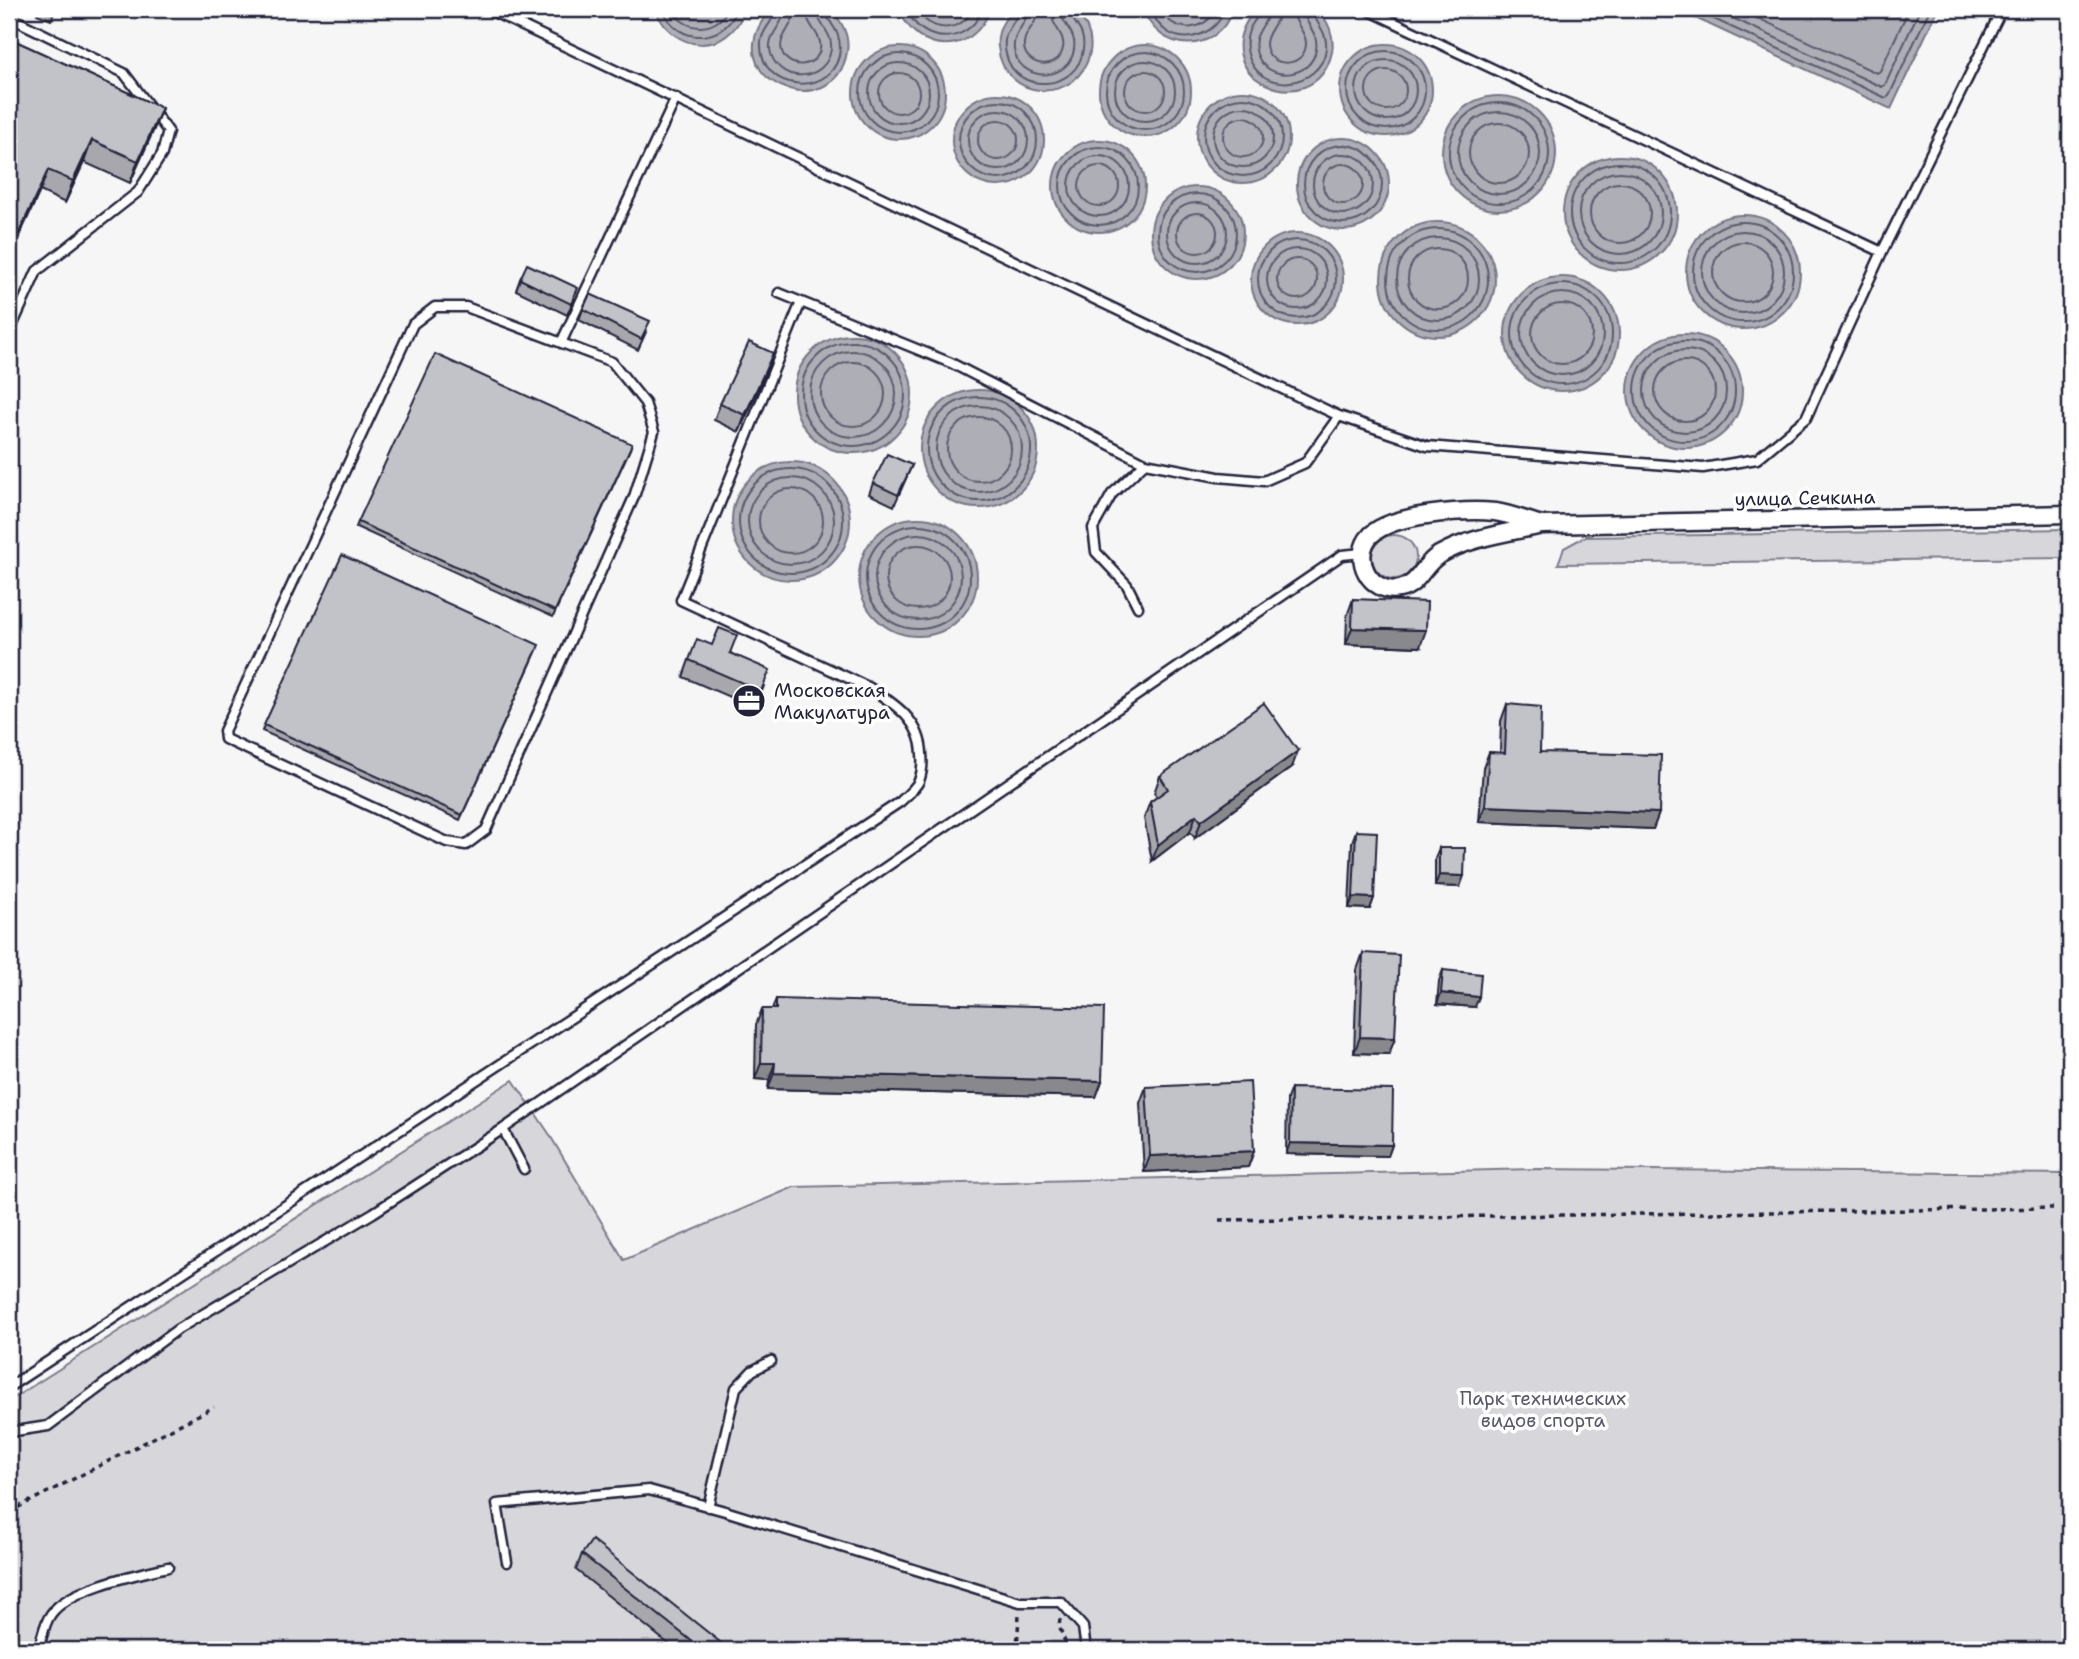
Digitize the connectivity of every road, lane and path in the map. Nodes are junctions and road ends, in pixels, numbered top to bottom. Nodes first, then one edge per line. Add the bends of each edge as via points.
1 (487, 9) edge
2 (1366, 9) edge
3 (2002, 9) edge
4 (9, 17) edge
5 (676, 98) junction
6 (1882, 252) junction
7 (779, 293) dead end
8 (802, 302) junction
9 (9, 333) edge
10 (561, 343) junction
11 (1339, 416) junction
12 (1145, 463) junction
13 (2070, 514) edge
14 (1542, 525) junction
15 (1362, 553) junction
16 (1138, 607) dead end
17 (503, 1129) junction
18 (524, 1169) dead end
19 (2053, 1208) dead end
20 (1219, 1220) dead end
21 (771, 1361) dead end
22 (9, 1387) edge
23 (214, 1407) dead end
24 (9, 1432) edge
25 (708, 1507) junction
26 (9, 1512) edge
27 (507, 1562) dead end
28 (167, 1567) dead end
29 (1020, 1602) junction
30 (1061, 1602) junction
31 (38, 1650) edge
32 (1017, 1650) edge
33 (1068, 1650) edge
34 (1086, 1650) edge

1 - 5 lane
2 - 6 lane
3 - 6 lane
4 - 9 lane via 124,74 168,131 162,154 138,192 37,271
5 - 10 lane
5 - 11 lane
6 - 11 lane via 1806,418 1757,459 1703,468 1427,446
7 - 8 lane
8 - 12 lane via 951,363
8 - 22 lane via 681,600 895,704 922,743 918,783 900,802
10 - 10 lane via 466,307 435,307 413,324 224,731 225,739 447,842 466,845 486,830 634,497 654,432 645,403 612,362
11 - 12 lane via 1305,463 1264,481
12 - 16 lane via 1112,494 1093,528 1096,552 1127,585
13 - 14 street, улица Сечкина
14 - 15 street, улица Сечкина via 1497,512 1451,511 1389,524 1371,535
14 - 15 street, улица Сечкина via 1464,543 1437,556 1420,577 1402,589 1391,590 1372,581
15 - 17 lane via 1342,555
17 - 18 lane
17 - 24 lane via 178,1329 48,1426
19 - 20 path
21 - 25 lane via 752,1371 736,1388
23 - 26 path
25 - 27 lane via 649,1490 497,1504
25 - 29 lane
28 - 31 lane via 116,1579 59,1606 48,1617
29 - 30 lane
29 - 32 path
30 - 33 path via 1059,1626
30 - 34 lane via 1083,1627

